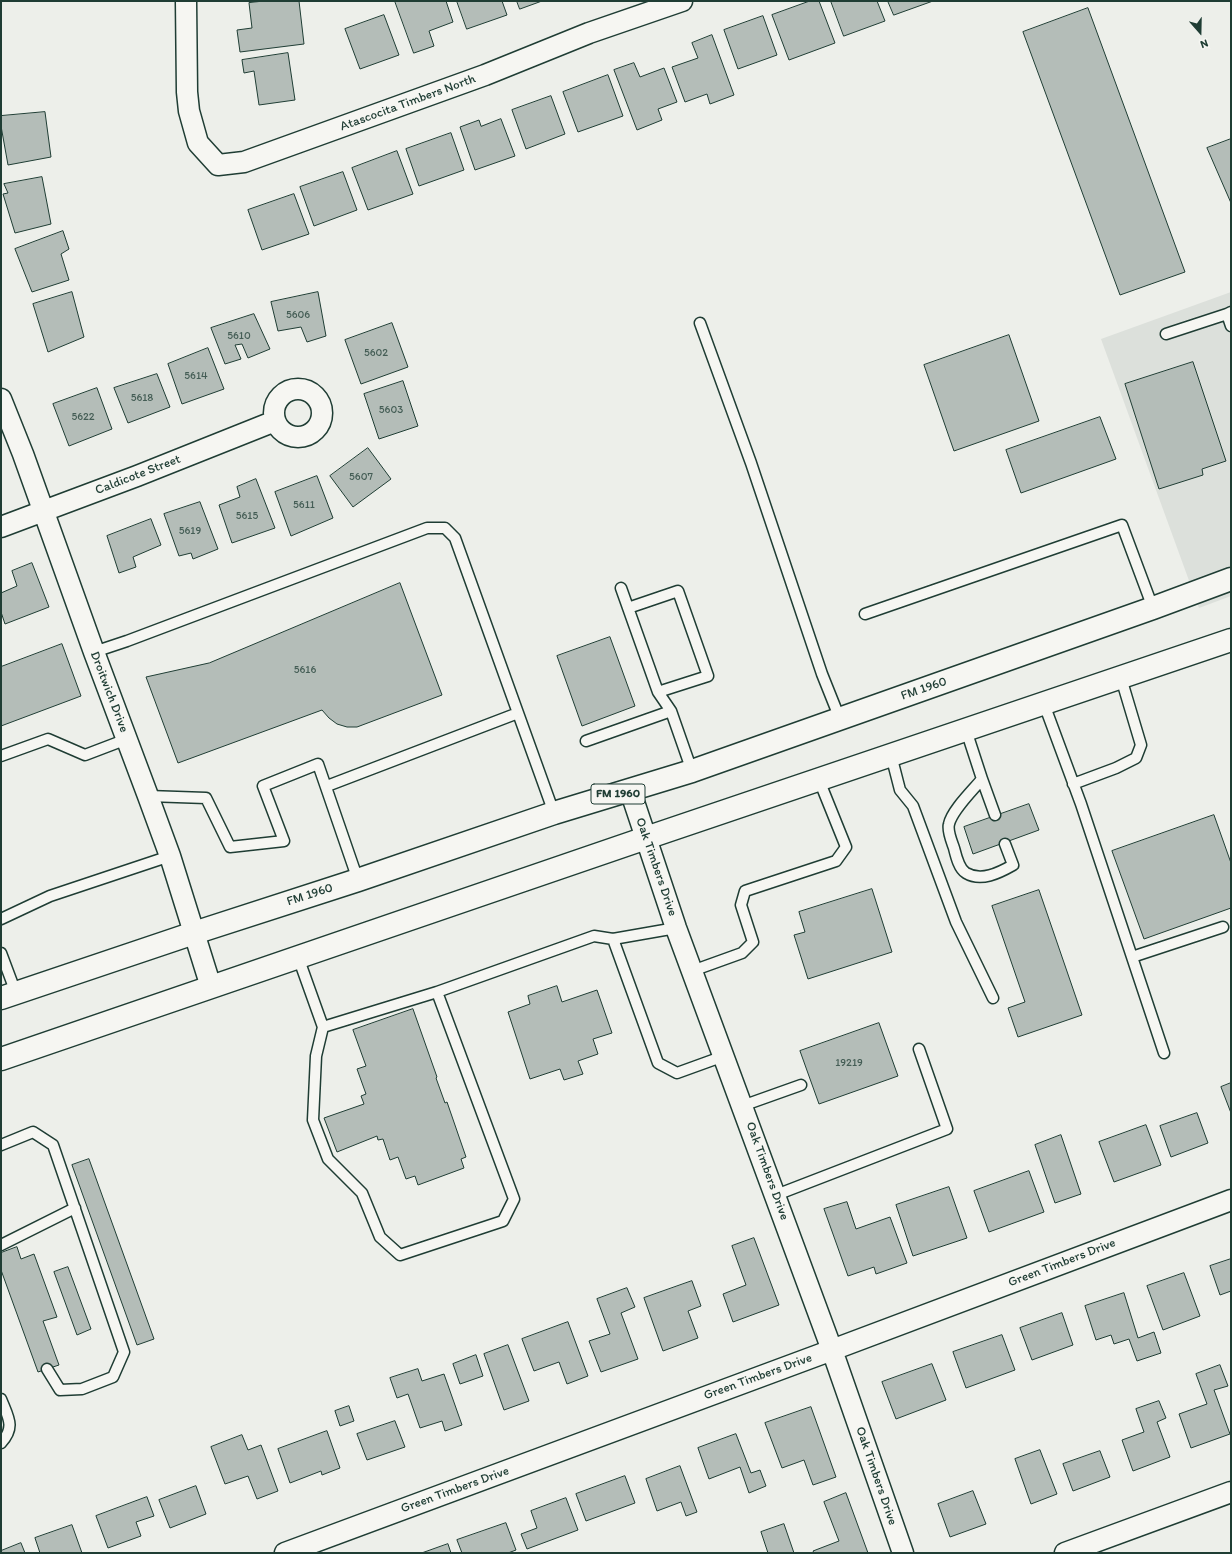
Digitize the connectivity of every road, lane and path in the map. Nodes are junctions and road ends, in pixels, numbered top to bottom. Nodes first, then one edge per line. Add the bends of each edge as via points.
1 (186, 1) edge
2 (682, 1) edge
3 (1229, 313) edge
4 (700, 323) dead end
5 (1231, 326) edge
6 (1166, 334) dead end
7 (1, 399) edge
8 (275, 421) dead end
9 (43, 511) junction
10 (1, 527) edge
11 (1231, 579) edge
12 (621, 588) dead end
13 (628, 608) junction
14 (1153, 608) junction
15 (865, 614) dead end
16 (1231, 640) edge
17 (94, 652) junction
18 (1121, 678) junction
19 (658, 692) junction
20 (1044, 704) junction
21 (671, 711) junction
22 (518, 713) junction
23 (840, 719) junction
24 (966, 730) junction
25 (127, 739) junction
26 (586, 741) dead end
27 (1, 756) edge
28 (891, 756) junction
29 (692, 771) junction
30 (819, 780) junction
31 (982, 780) junction
32 (1073, 784) junction
33 (327, 786) junction
34 (630, 790) junction
35 (148, 796) junction
36 (554, 813) junction
37 (995, 815) dead end
38 (646, 838) junction
39 (1005, 844) dead end
40 (170, 856) junction
41 (358, 880) junction
42 (1, 918) edge
43 (1223, 927) dead end
44 (676, 928) junction
45 (194, 933) junction
46 (613, 940) junction
47 (1, 953) edge
48 (298, 957) junction
49 (1132, 957) junction
50 (692, 971) junction
51 (211, 987) junction
52 (437, 992) junction
53 (8, 996) edge
54 (993, 998) dead end
55 (323, 1027) junction
56 (919, 1049) dead end
57 (1164, 1053) dead end
58 (724, 1056) junction
59 (1, 1059) edge
60 (801, 1085) dead end
61 (742, 1106) junction
62 (1, 1145) edge
63 (776, 1195) junction
64 (1231, 1200) edge
65 (75, 1208) junction
66 (2, 1247) edge
67 (832, 1350) junction
68 (47, 1369) dead end
69 (1, 1399) edge
70 (1, 1443) edge
71 (1231, 1492) edge
72 (285, 1553) edge
73 (903, 1553) edge
74 (1065, 1553) edge

1 - 2 street, Atascocita Timbers North via 190,111 198,143 218,165 244,162 485,75 589,33
3 - 5 lane
3 - 6 lane
4 - 23 lane
7 - 9 street, Droitwich Drive via 24,454
8 - 9 street, Caldicote Street
9 - 10 street, Caldicote Street
9 - 17 street, Droitwich Drive
11 - 14 main road, FM 1960 / FM 1960
12 - 13 lane
13 - 19 lane
13 - 19 lane via 678,591 708,676
14 - 15 lane via 1122,525
14 - 23 main road, FM 1960 / FM 1960
16 - 18 main road
17 - 22 lane via 427,528 445,528 456,538
17 - 25 street, Droitwich Drive
18 - 20 main road
18 - 32 lane via 1141,745 1136,758
19 - 21 lane
20 - 24 main road
20 - 32 lane
21 - 26 lane
21 - 29 lane
22 - 33 lane
22 - 36 lane
23 - 29 main road, FM 1960 / FM 1960
24 - 28 main road
24 - 31 lane
25 - 27 lane via 86,754 48,739
25 - 35 street, Droitwich Drive
28 - 30 main road
28 - 54 lane via 900,790 913,806 956,922
29 - 34 main road, FM 1960 / FM 1960
30 - 38 main road
30 - 50 lane via 846,847 836,861 745,891 741,905 753,942 742,953
31 - 37 lane
31 - 39 lane via 958,808 949,825 958,862 965,873 978,877 996,874 1013,866
32 - 49 lane
33 - 35 lane via 318,764 263,786 284,841 230,848 206,798
33 - 41 lane
34 - 36 main road, FM 1960 / FM 1960
34 - 38 street, Oak Timbers Drive
35 - 40 street, Droitwich Drive
36 - 41 main road, FM 1960 / FM 1960
38 - 44 street, Oak Timbers Drive
38 - 48 main road
40 - 42 lane via 50,896
40 - 45 street, Droitwich Drive
41 - 45 main road, FM 1960 / FM 1960
43 - 49 lane
44 - 46 lane
44 - 50 street, Oak Timbers Drive
45 - 51 street, Droitwich Drive
45 - 53 main road, FM 1960 / FM 1960
46 - 52 lane via 594,936
46 - 58 lane via 658,1063 677,1073
47 - 53 lane
48 - 51 main road
48 - 55 lane
49 - 57 lane
50 - 58 street, Oak Timbers Drive
51 - 59 main road
52 - 55 lane
52 - 55 lane via 514,1199 503,1222 400,1255 380,1236 362,1193 328,1159 313,1120 316,1056
56 - 63 lane via 947,1129
58 - 61 street, Oak Timbers Drive
60 - 61 lane
61 - 63 street, Oak Timbers Drive
62 - 65 lane via 33,1132 53,1145
63 - 67 street, Oak Timbers Drive
64 - 67 street, Green Timbers Drive
65 - 66 lane
65 - 68 lane via 124,1352 113,1377 82,1389 60,1390
67 - 72 street, Green Timbers Drive
67 - 73 street, Oak Timbers Drive
69 - 70 lane via 10,1422 8,1435
71 - 74 street

